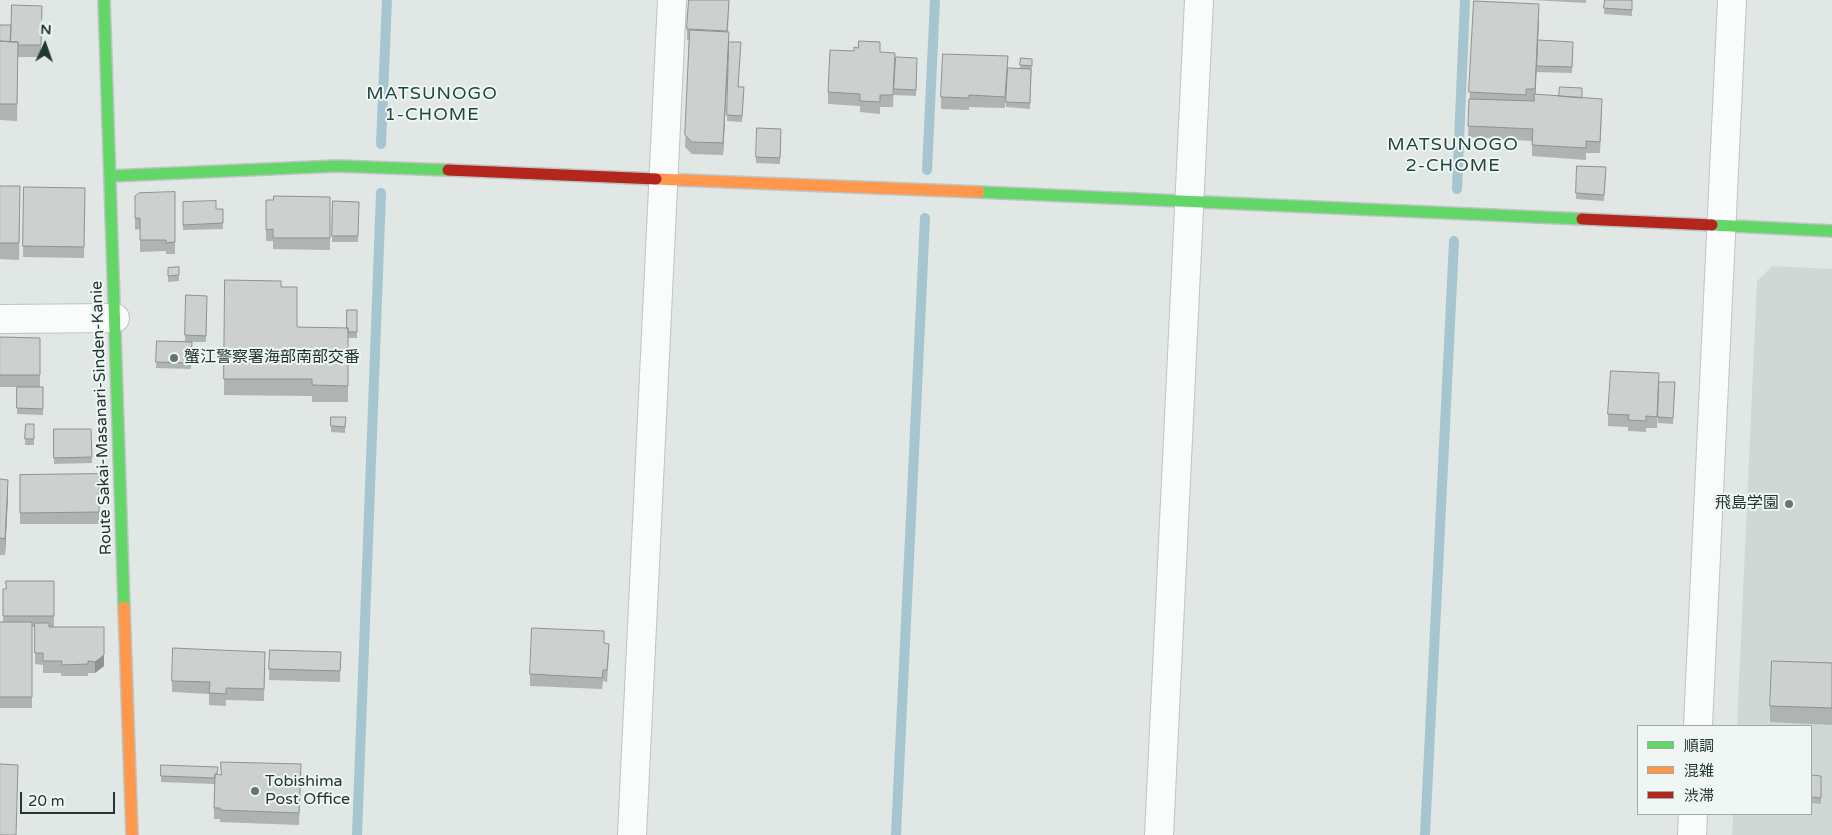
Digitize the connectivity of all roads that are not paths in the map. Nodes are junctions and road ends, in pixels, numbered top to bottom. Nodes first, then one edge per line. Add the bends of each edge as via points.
1 (104, 0) edge
2 (672, 0) edge
3 (1199, 0) edge
4 (1732, 0) edge
5 (111, 176) junction
6 (665, 178) junction
7 (1189, 200) junction
8 (1722, 225) junction
9 (1832, 231) edge
10 (115, 318) junction
11 (0, 319) edge
12 (1698, 725) edge
13 (1694, 815) edge
14 (132, 835) edge
15 (632, 835) edge
16 (1159, 835) edge
17 (1692, 835) edge

1 - 5 street, Route Sakai-Masanari-Sinden-Kanie
2 - 6 street
3 - 7 street
4 - 8 street
5 - 6 street via 336,166
5 - 10 street, Route Sakai-Masanari-Sinden-Kanie
6 - 7 street
6 - 15 street
7 - 8 street
7 - 16 street
8 - 9 street
8 - 12 street
10 - 11 street
10 - 14 street, Route Sakai-Masanari-Sinden-Kanie
13 - 17 street

